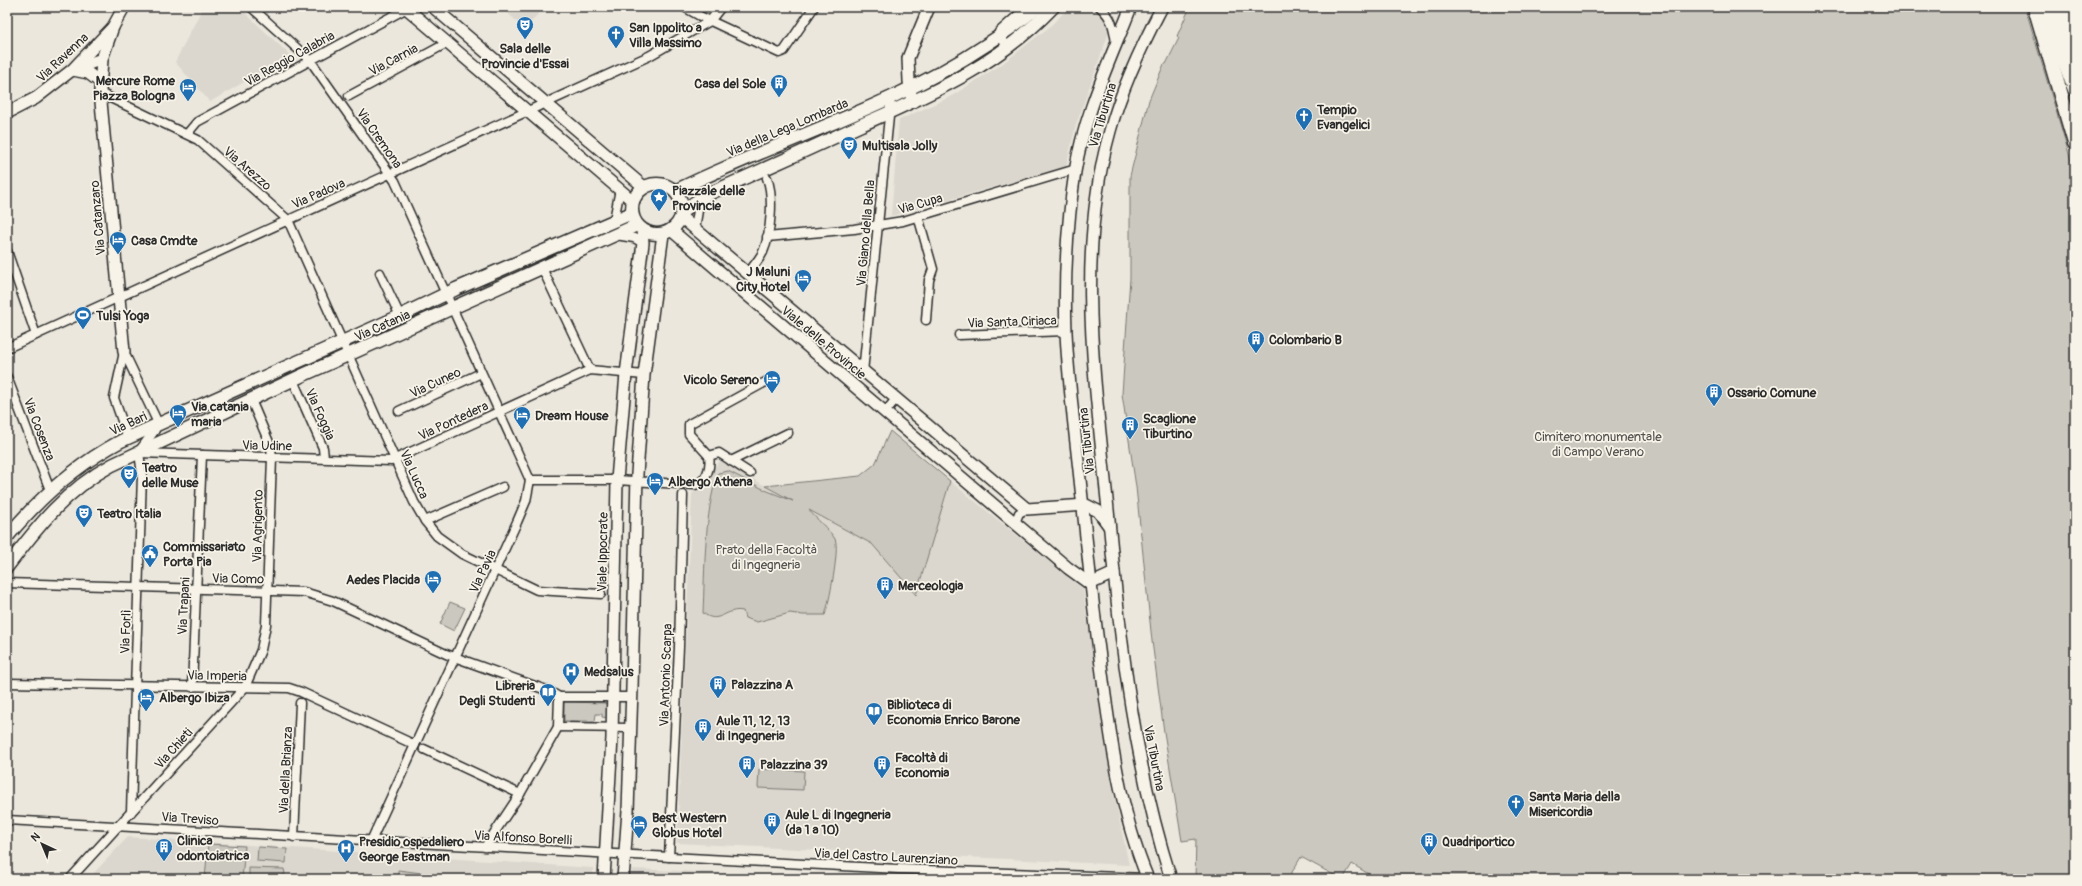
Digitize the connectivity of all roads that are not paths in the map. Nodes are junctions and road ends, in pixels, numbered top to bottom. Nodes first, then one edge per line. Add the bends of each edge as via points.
1 (251, 7) edge
2 (407, 7) edge
3 (433, 7) edge
4 (684, 7) edge
5 (721, 7) edge
6 (814, 7) edge
7 (929, 7) edge
8 (1027, 7) edge
9 (1037, 7) edge
10 (1053, 7) edge
11 (1060, 7) edge
12 (1100, 7) edge
13 (1131, 7) edge
14 (1162, 7) edge
15 (2034, 7) edge
16 (2046, 7) edge
17 (2057, 7) edge
18 (121, 8) edge
19 (2071, 15) edge
20 (710, 21) junction
21 (1036, 25) junction
22 (113, 27) junction
23 (1000, 37) junction
24 (447, 43) junction
25 (1116, 44) junction
26 (1009, 48) junction
27 (2075, 49) edge
28 (2075, 53) edge
29 (102, 59) junction
30 (310, 60) junction
31 (72, 70) junction
32 (100, 88) junction
33 (910, 88) junction
34 (2075, 88) edge
35 (349, 96) dead end
36 (891, 97) junction
37 (912, 102) junction
38 (546, 103) junction
39 (528, 111) junction
40 (890, 112) junction
41 (7, 113) edge
42 (187, 134) junction
43 (2075, 143) edge
44 (1076, 169) junction
45 (390, 173) junction
46 (767, 178) dead end
47 (644, 187) junction
48 (620, 190) junction
49 (675, 191) junction
50 (700, 198) junction
51 (632, 207) junction
52 (682, 214) junction
53 (918, 216) junction
54 (288, 220) junction
55 (614, 220) junction
56 (878, 226) junction
57 (640, 227) junction
58 (695, 229) junction
59 (667, 232) junction
60 (613, 235) junction
61 (767, 237) junction
62 (643, 243) junction
63 (7, 251) edge
64 (542, 268) junction
65 (752, 268) dead end
66 (380, 273) dead end
67 (757, 282) junction
68 (445, 294) junction
69 (746, 294) junction
70 (118, 297) junction
71 (452, 309) junction
72 (400, 316) junction
73 (926, 320) dead end
74 (1066, 331) junction
75 (36, 335) junction
76 (958, 335) dead end
77 (342, 342) junction
78 (7, 348) edge
79 (124, 352) junction
80 (348, 355) junction
81 (590, 370) junction
82 (863, 372) junction
83 (481, 373) junction
84 (626, 374) junction
85 (644, 375) junction
86 (7, 377) edge
87 (293, 380) junction
88 (775, 380) dead end
89 (896, 399) junction
90 (251, 400) junction
91 (399, 411) dead end
92 (499, 412) junction
93 (885, 412) junction
94 (158, 424) junction
95 (788, 433) dead end
96 (128, 438) junction
97 (139, 452) junction
98 (202, 456) junction
99 (709, 456) junction
100 (272, 458) junction
101 (324, 458) junction
102 (395, 460) junction
103 (731, 461) junction
104 (750, 473) dead end
105 (530, 480) junction
106 (617, 480) junction
107 (636, 481) junction
108 (503, 487) dead end
109 (50, 490) junction
110 (683, 495) dead end
111 (1083, 504) junction
112 (1027, 509) junction
113 (425, 521) junction
114 (1015, 523) junction
115 (1110, 528) junction
116 (7, 537) edge
117 (7, 567) edge
118 (496, 570) junction
119 (1114, 573) junction
120 (7, 583) edge
121 (1090, 584) junction
122 (138, 588) junction
123 (196, 589) junction
124 (268, 590) junction
125 (601, 594) dead end
126 (456, 658) junction
127 (7, 683) edge
128 (135, 685) junction
129 (192, 687) junction
130 (245, 687) junction
131 (559, 697) junction
132 (613, 697) junction
133 (632, 697) junction
134 (300, 703) dead end
135 (558, 726) junction
136 (612, 728) junction
137 (631, 728) junction
138 (415, 745) junction
139 (424, 750) dead end
140 (520, 794) junction
141 (131, 812) junction
142 (7, 820) edge
143 (120, 825) junction
144 (294, 837) junction
145 (371, 841) junction
146 (485, 847) junction
147 (605, 853) junction
148 (625, 854) junction
149 (669, 857) junction
150 (604, 878) edge
151 (70, 879) edge
152 (623, 879) edge
153 (1148, 879) edge
154 (1171, 879) edge

1 - 30 street, Via Cremona
2 - 24 street
2 - 30 street, Via Reggio Calabria
3 - 38 street
4 - 20 street
5 - 20 street
6 - 20 street via 784,51 780,53
7 - 33 street via 909,54
8 - 23 street, Via della Lega Lombarda via 1001,29 998,33
9 - 23 main road, Via della Lega Lombarda
10 - 21 main road
11 - 21 street
12 - 25 street via 1112,21
13 - 25 street, Via Tiburtina
14 - 115 street, Via Tiburtina via 1136,60 1115,113 1101,171 1092,235 1090,327
15 - 43 highway
16 - 34 highway
17 - 28 highway
18 - 22 street, Via Ravenna
19 - 27 highway
20 - 38 street via 650,56
21 - 26 main road
22 - 29 street, Via Catanzaro
22 - 31 street, Via Ravenna
23 - 26 street
23 - 33 main road, Via della Lega Lombarda via 948,69
24 - 35 street, Via Carnia
24 - 39 street
25 - 44 street, Via Tiburtina via 1096,94
26 - 37 main road via 964,77
29 - 31 street
29 - 32 street, Via Catanzaro
30 - 42 street, Via Reggio Calabria via 197,122
30 - 45 street, Via Cremona
31 - 32 street via 88,73
31 - 41 street, Via Ravenna via 36,98
32 - 42 street, Via Arezzo
32 - 70 street, Via Catanzaro
33 - 36 main road, Via della Lega Lombarda
33 - 37 street
36 - 40 street, Via Giano della Bella
36 - 49 main road, Via della Lega Lombarda
37 - 40 main road
38 - 39 street
38 - 47 street
39 - 45 street, Via Padova
39 - 48 street
40 - 50 main road
40 - 56 street, Via Giano della Bella
42 - 54 street, Via Arezzo via 204,145
44 - 53 street, Via Cupa
44 - 74 street, Via Tiburtina via 1067,255
45 - 54 street, Via Padova
45 - 68 street, Via Cremona
46 - 61 street via 771,200
47 - 49 main road via 660,184
47 - 51 main road via 638,192
48 - 51 street
48 - 55 street
49 - 52 main road via 682,201
50 - 52 main road
50 - 58 street
51 - 55 main road, Via Catania
51 - 57 main road
52 - 58 street, Viale delle Provincie
52 - 59 main road
53 - 56 street, Via Cupa
53 - 73 street via 933,269 929,280
54 - 70 street, Via Padova
54 - 77 street, Via Arezzo
55 - 68 main road, Via Catania
56 - 61 street, Via Cupa
56 - 82 street, Via Giano della Bella
57 - 59 main road via 652,234
57 - 60 main road, Via Catania
57 - 62 street, Viale Ippocrate
58 - 67 street, Viale delle Provincie
59 - 69 street, Viale delle Provincie
59 - 85 street
60 - 62 street via 634,238
60 - 64 main road, Via Catania
61 - 65 street via 763,253
62 - 84 street, Viale Ippocrate
63 - 75 street
64 - 71 main road, Via Catania
64 - 81 street
66 - 72 street
67 - 69 street
67 - 82 street, Viale delle Provincie
68 - 71 street, Via Cremona
68 - 72 main road, Via Catania
69 - 93 street, Viale delle Provincie
70 - 75 street, Via Padova
70 - 79 street, Via Catanzaro
71 - 80 main road, Via Catania
71 - 83 street
72 - 77 main road, Via Catania
74 - 76 street, Via Santa Ciriaca
74 - 111 street, Via Tiburtina
75 - 78 street, Via Padova
77 - 80 street, Via Arezzo
77 - 94 main road, Via Catania
79 - 94 street
79 - 96 street via 114,398
80 - 87 main road, Via Catania
80 - 102 street, Via Lucca
81 - 84 street
81 - 92 street, Via Pontedera
82 - 89 street, Viale delle Provincie
83 - 91 street, Via Cuneo
83 - 92 street
84 - 85 street
84 - 106 street, Viale Ippocrate
85 - 107 street
86 - 109 street, Via Cosenza
87 - 90 main road, Via Catania
87 - 101 street, Via Foggia via 323,448
88 - 99 street via 771,379 692,421 688,427 689,434
89 - 93 street
89 - 112 street, Viale delle Provincie
90 - 97 main road, Via Catania
90 - 100 street, Via Agrigento via 271,447
92 - 102 street, Via Pontedera
92 - 105 street
93 - 114 street, Viale delle Provincie
94 - 96 main road, Via Bari
94 - 97 street, Via Bari
95 - 103 street
96 - 109 main road, Via Bari via 90,459
97 - 98 street, Via Udine
97 - 117 main road, Via Bari via 106,468 69,495 39,524
97 - 122 street, Via Forlì via 142,476
98 - 100 street, Via Udine
98 - 123 street, Via Trapani
99 - 103 street via 719,453
99 - 107 street via 710,467 707,474 695,485
100 - 101 street, Via Udine
100 - 124 street, Via Agrigento
101 - 102 street, Via Udine
102 - 113 street, Via Lucca
103 - 104 street
105 - 106 street
105 - 118 street, Via Pavia via 526,500
106 - 107 street
106 - 132 street, Viale Ippocrate
107 - 133 street
108 - 113 street
109 - 116 main road, Via Bari
110 - 149 street, Via Antonio Scarpa
111 - 112 street
111 - 115 street via 1095,509
111 - 121 street, Via Tiburtina
112 - 114 street via 1019,513
113 - 118 street, Via Lucca via 437,536 455,550
114 - 121 street, Viale delle Provincie
115 - 119 street, Via Tiburtina
118 - 125 street, Via Lucca via 538,590
118 - 126 street, Via Pavia
119 - 121 street
119 - 154 street, Via Tiburtina via 1134,727 1154,823
120 - 122 street, Via Como
121 - 153 street, Via Tiburtina via 1115,753 1130,828
122 - 123 street, Via Como
122 - 128 street, Via Forlì
123 - 124 street, Via Como
123 - 129 street, Via Trapani
124 - 126 street, Via Como via 299,591 315,595
124 - 130 street, Via Agrigento via 263,642
126 - 131 street, Via Como via 549,691
126 - 138 street, Via Pavia
127 - 128 street, Via Imperia
128 - 129 street, Via Imperia
128 - 141 street, Via Forlì
129 - 130 street, Via Imperia
130 - 138 street, Via Imperia via 295,690
130 - 141 street, Via Chieti
131 - 132 street
131 - 135 street
132 - 133 street
132 - 136 street, Viale Ippocrate
133 - 137 street
134 - 144 street, Via della Brianza
135 - 136 street
135 - 140 street
136 - 137 street
136 - 147 street, Viale Ippocrate
137 - 148 street
138 - 145 street, Via Pavia
139 - 140 street
140 - 146 street
141 - 143 street, Via Chieti
142 - 143 street, Via Treviso
143 - 144 street, Via Treviso
143 - 151 street, Via Chieti
144 - 145 street, Via Treviso
145 - 146 street, Via Alfonso Borelli
146 - 147 street, Via Alfonso Borelli
147 - 148 street, Via Alfonso Borelli
147 - 150 street, Viale Ippocrate
148 - 149 street, Via del Castro Laurenziano
148 - 152 street
149 - 153 street, Via del Castro Laurenziano

